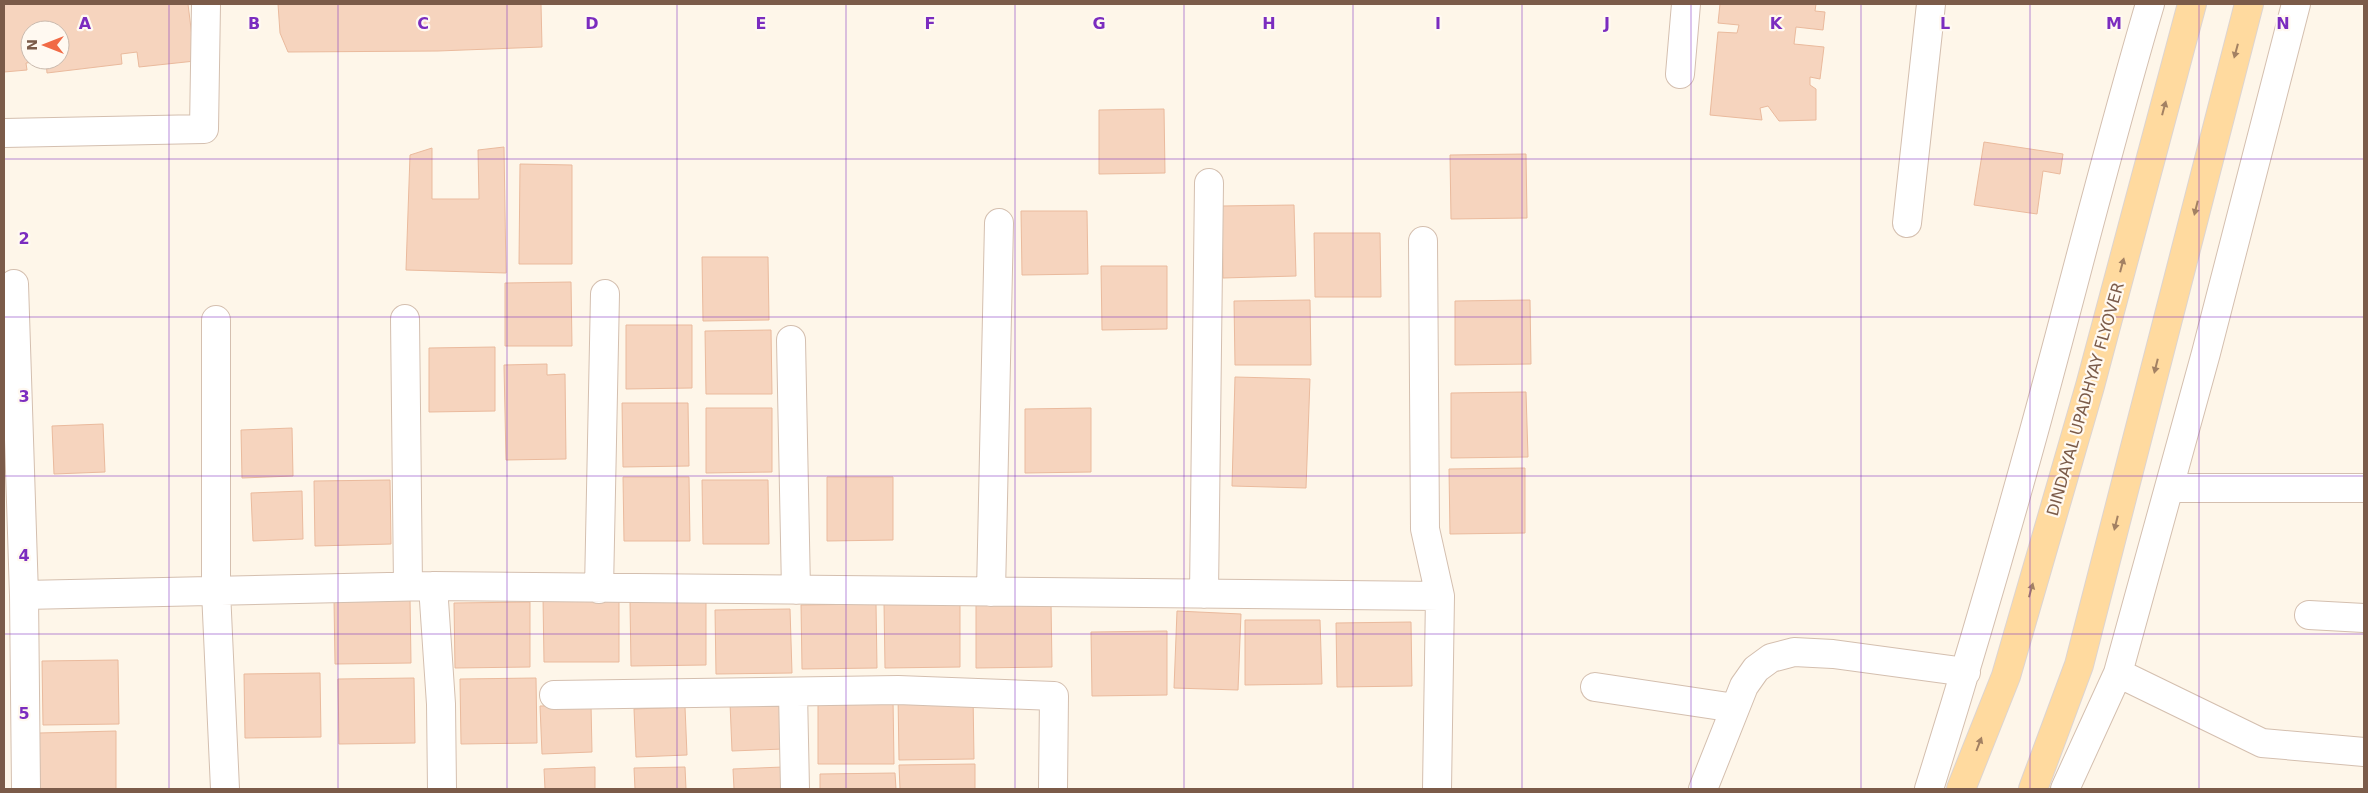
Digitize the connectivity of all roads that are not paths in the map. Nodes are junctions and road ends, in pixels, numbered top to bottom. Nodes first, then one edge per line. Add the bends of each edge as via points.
1 (206, 4) edge
2 (1686, 4) edge
3 (1931, 4) edge
4 (2150, 4) edge
5 (2192, 4) edge
6 (2248, 4) edge
7 (2296, 4) edge
8 (1680, 74) dead end
9 (4, 133) edge
10 (1209, 182) dead end
11 (999, 223) dead end
12 (1907, 223) dead end
13 (1423, 241) dead end
14 (14, 284) dead end
15 (605, 294) dead end
16 (405, 319) dead end
17 (216, 320) dead end
18 (791, 340) dead end
19 (2169, 488) junction
20 (2364, 488) edge
21 (420, 586) junction
22 (599, 589) junction
23 (796, 590) junction
24 (216, 591) junction
25 (991, 592) junction
26 (1204, 594) junction
27 (24, 595) junction
28 (1440, 596) junction
29 (2309, 615) dead end
30 (2364, 618) edge
31 (1966, 672) junction
32 (2118, 673) junction
33 (1595, 687) dead end
34 (793, 692) junction
35 (554, 695) dead end
36 (1735, 708) junction
37 (2364, 752) edge
38 (26, 789) edge
39 (225, 789) edge
40 (442, 789) edge
41 (795, 789) edge
42 (1053, 789) edge
43 (1437, 789) edge
44 (1703, 789) edge
45 (1929, 789) edge
46 (1961, 789) edge
47 (2033, 789) edge
48 (2065, 789) edge

1 - 9 street via 204,129
2 - 8 street
3 - 12 street
4 - 31 street via 2111,135 2034,430
46 -> 5 main road, DINDAYAL UPADHYAY FLYOVER via 2011,658 2090,386
6 -> 47 main road via 2080,665
7 - 19 street
10 - 26 street
11 - 25 street
13 - 28 street via 1425,529
14 - 27 street
15 - 22 street
16 - 21 street
17 - 24 street
18 - 23 street
19 - 20 street
19 - 32 street
21 - 22 street
21 - 24 street
21 - 40 street via 441,704
22 - 23 street
23 - 25 street
24 - 27 street
24 - 39 street
25 - 26 street
26 - 28 street
27 - 38 street
28 - 43 street
29 - 30 street
31 - 36 street via 1833,654 1794,652 1771,658 1756,670 1744,686
31 - 45 street
32 - 37 street via 2262,743
32 - 48 street
33 - 36 street
34 - 35 street
34 - 41 street
34 - 42 street via 898,690 1054,696
36 - 44 street

